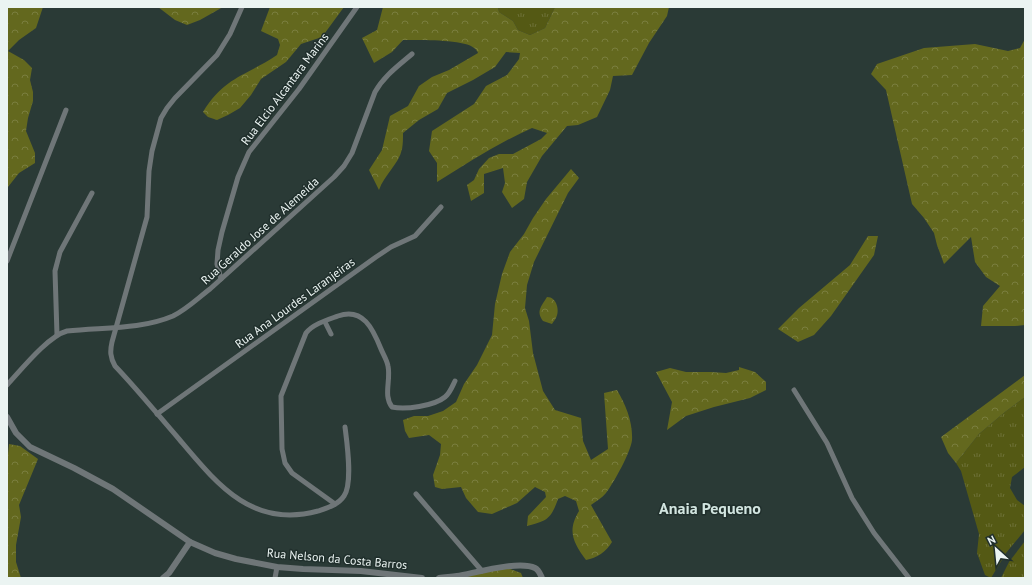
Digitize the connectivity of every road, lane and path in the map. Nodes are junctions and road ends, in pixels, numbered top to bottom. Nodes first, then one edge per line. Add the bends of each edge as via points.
1 (242, 7) edge
2 (357, 7) edge
3 (412, 54) dead end
4 (66, 110) dead end
5 (92, 193) dead end
6 (441, 207) dead end
7 (7, 261) edge
8 (222, 279) junction
9 (325, 322) junction
10 (117, 328) junction
11 (331, 334) dead end
12 (57, 335) junction
13 (455, 381) dead end
14 (7, 385) edge
15 (794, 390) dead end
16 (157, 414) junction
17 (7, 417) edge
18 (345, 427) dead end
19 (416, 494) dead end
20 (335, 504) junction
21 (190, 542) junction
22 (276, 566) junction
23 (482, 571) junction
24 (541, 575) edge
25 (163, 578) edge
26 (275, 578) edge
27 (422, 578) edge
28 (439, 578) edge
29 (909, 578) edge

1 - 10 street via 217,55 175,98 161,118 149,171 147,217 128,279
2 - 8 street, Rua Elcio Alcantara Marins via 299,89 249,152 238,177 218,250 217,264
3 - 8 street, Rua Geraldo Jose de Alemeida via 380,83 352,153 344,166
4 - 7 street
5 - 12 street via 57,261
6 - 16 street, Rua Ana Lourdes Laranjeiras via 415,236 376,257
8 - 10 street, Rua Geraldo Jose de Alemeida via 190,305 173,315
9 - 11 street
9 - 13 street via 346,314 355,314 371,328 388,365 390,381 387,396 392,408 410,408 439,401 449,393
9 - 20 street via 310,328 306,333 286,382 281,396 281,440 283,456 292,474
10 - 12 street, Rua Geraldo Jose de Alemeida via 67,330
10 - 16 street via 111,348 112,360
12 - 14 street
15 - 29 street via 828,443 856,504 874,533
16 - 20 street via 220,485 242,502 279,514 317,511
17 - 21 street, Rua Nelson da Costa Barros via 16,433 30,447 113,489
18 - 20 street via 348,458 347,490
19 - 23 street
21 - 22 street, Rua Nelson da Costa Barros via 236,559
21 - 25 street
22 - 26 street
22 - 27 street, Rua Nelson da Costa Barros
23 - 24 street via 520,566 535,568
23 - 28 street

